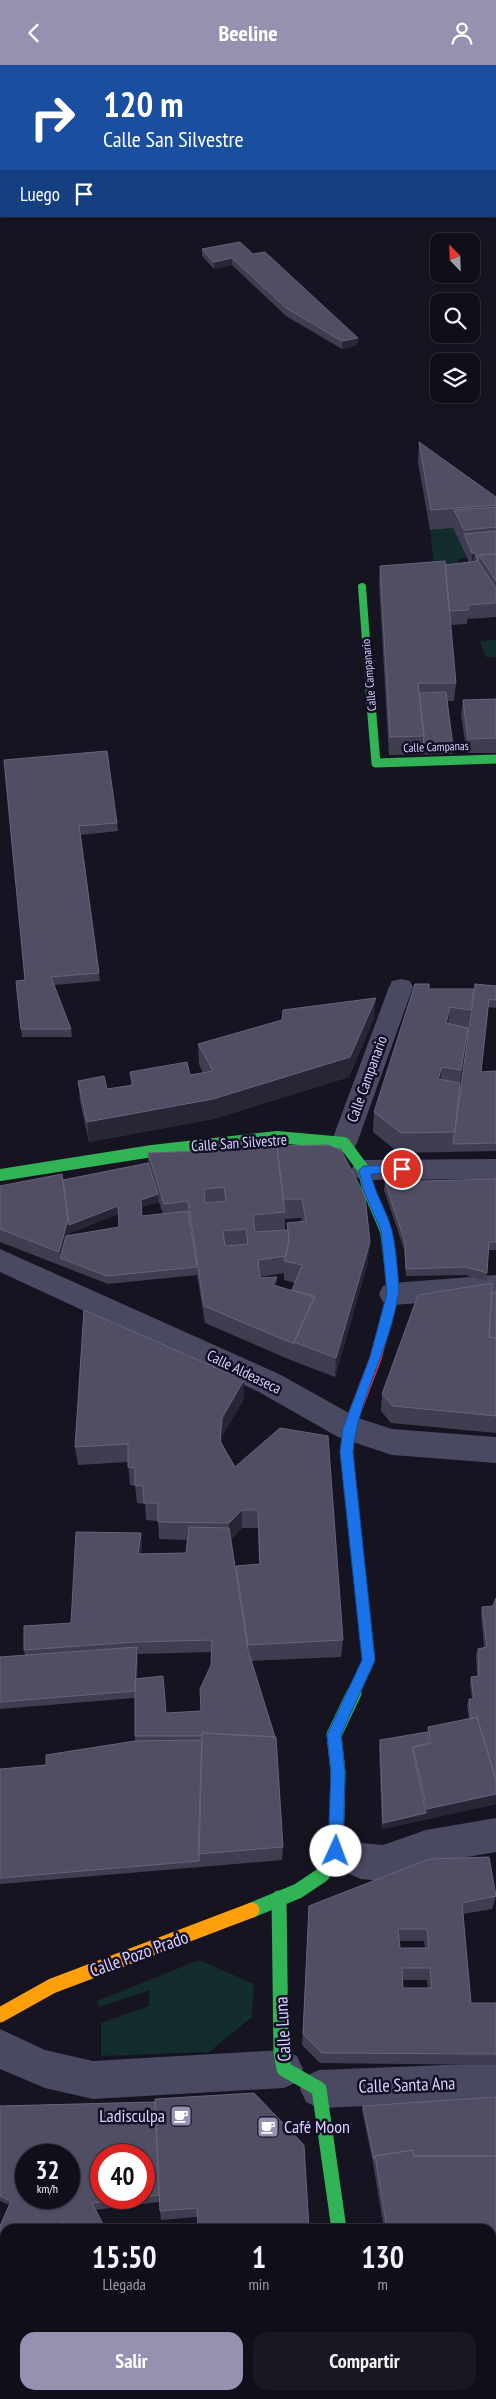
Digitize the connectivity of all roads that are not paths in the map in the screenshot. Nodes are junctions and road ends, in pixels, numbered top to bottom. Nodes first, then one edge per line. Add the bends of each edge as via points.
1 (362, 587) dead end
2 (496, 759) edge
3 (376, 763) joint
4 (401, 987) dead end
5 (344, 1143) junction
6 (496, 1169) edge
7 (364, 1170) junction
8 (0, 1175) edge
9 (0, 1260) edge
10 (496, 1286) edge
11 (393, 1293) junction
12 (349, 1428) junction
13 (496, 1450) edge
14 (496, 1835) edge
15 (336, 1851) junction
16 (280, 1898) junction
17 (0, 2015) edge
18 (0, 2048) edge
19 (284, 2069) junction
20 (496, 2082) edge
21 (319, 2089) junction
22 (338, 2224) edge

1 - 3 street, Calle Campanario
2 - 3 street, Calle Campanas
4 - 5 street, Calle Campanario
5 - 7 street
5 - 8 street, Calle San Silvestre via 277,1137 152,1151
6 - 7 street
7 - 11 street via 368,1189 386,1231
9 - 12 street, Calle Aldeaseca via 269,1383
10 - 11 street
11 - 12 street via 376,1357
12 - 13 street, Calle Aldeaseca via 392,1442
12 - 15 street via 346,1452 369,1660 334,1735 338,1772
14 - 15 street via 426,1847 383,1863 361,1861
15 - 16 street, Calle Pozo Prado via 322,1875 298,1891
16 - 17 street, Calle Pozo Prado via 212,1927 52,1986
16 - 19 street, Calle Luna via 281,2052
18 - 19 street via 31,2066 63,2076 93,2080
19 - 21 street, Calle Luna
20 - 21 street, Calle Santa Ana
21 - 22 street

